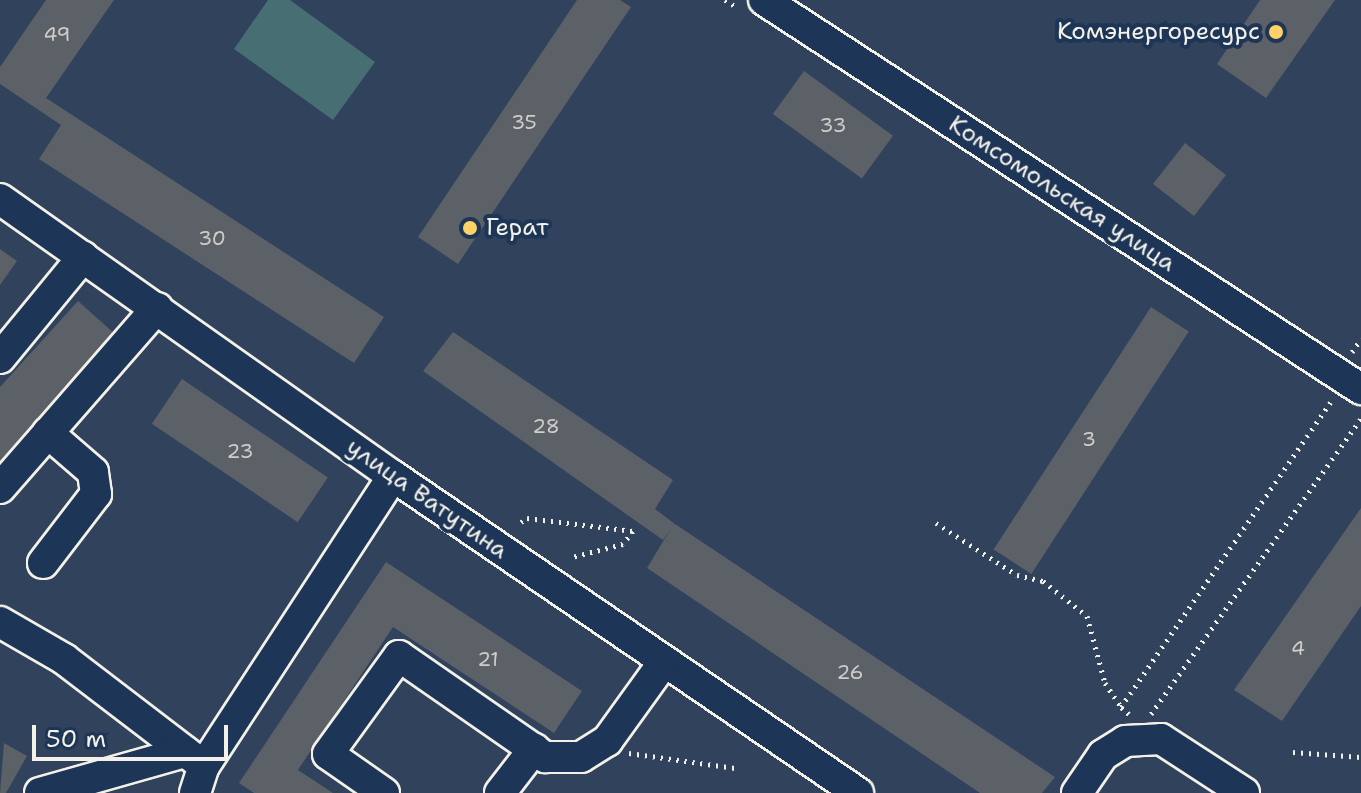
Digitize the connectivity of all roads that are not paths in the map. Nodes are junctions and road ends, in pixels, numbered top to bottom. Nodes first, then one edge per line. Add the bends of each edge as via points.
1 (764, 0) edge
2 (0, 199) edge
3 (83, 257) junction
4 (157, 308) junction
5 (3, 351) edge
6 (1361, 389) edge
7 (48, 433) junction
8 (393, 476) junction
9 (0, 488) edge
10 (43, 563) dead end
11 (0, 622) edge
12 (664, 662) junction
13 (534, 749) junction
14 (195, 770) edge
15 (856, 792) edge
16 (40, 793) edge
17 (384, 793) edge
18 (500, 793) edge
19 (1077, 793) edge
20 (1244, 793) edge

1 - 6 street, Комсомольская улица
2 - 3 street, улица Ватутина
3 - 4 street, улица Ватутина
3 - 5 street
4 - 7 street
4 - 8 street, улица Ватутина
7 - 9 street
7 - 10 street via 93,472 96,494
8 - 12 street, улица Ватутина
8 - 14 street
11 - 14 street via 64,659
12 - 13 street via 607,741 581,757 545,757
12 - 15 street, улица Ватутина
13 - 17 street via 399,656 328,754
13 - 18 street
14 - 16 street
19 - 20 street via 1103,755 1125,741 1161,739

